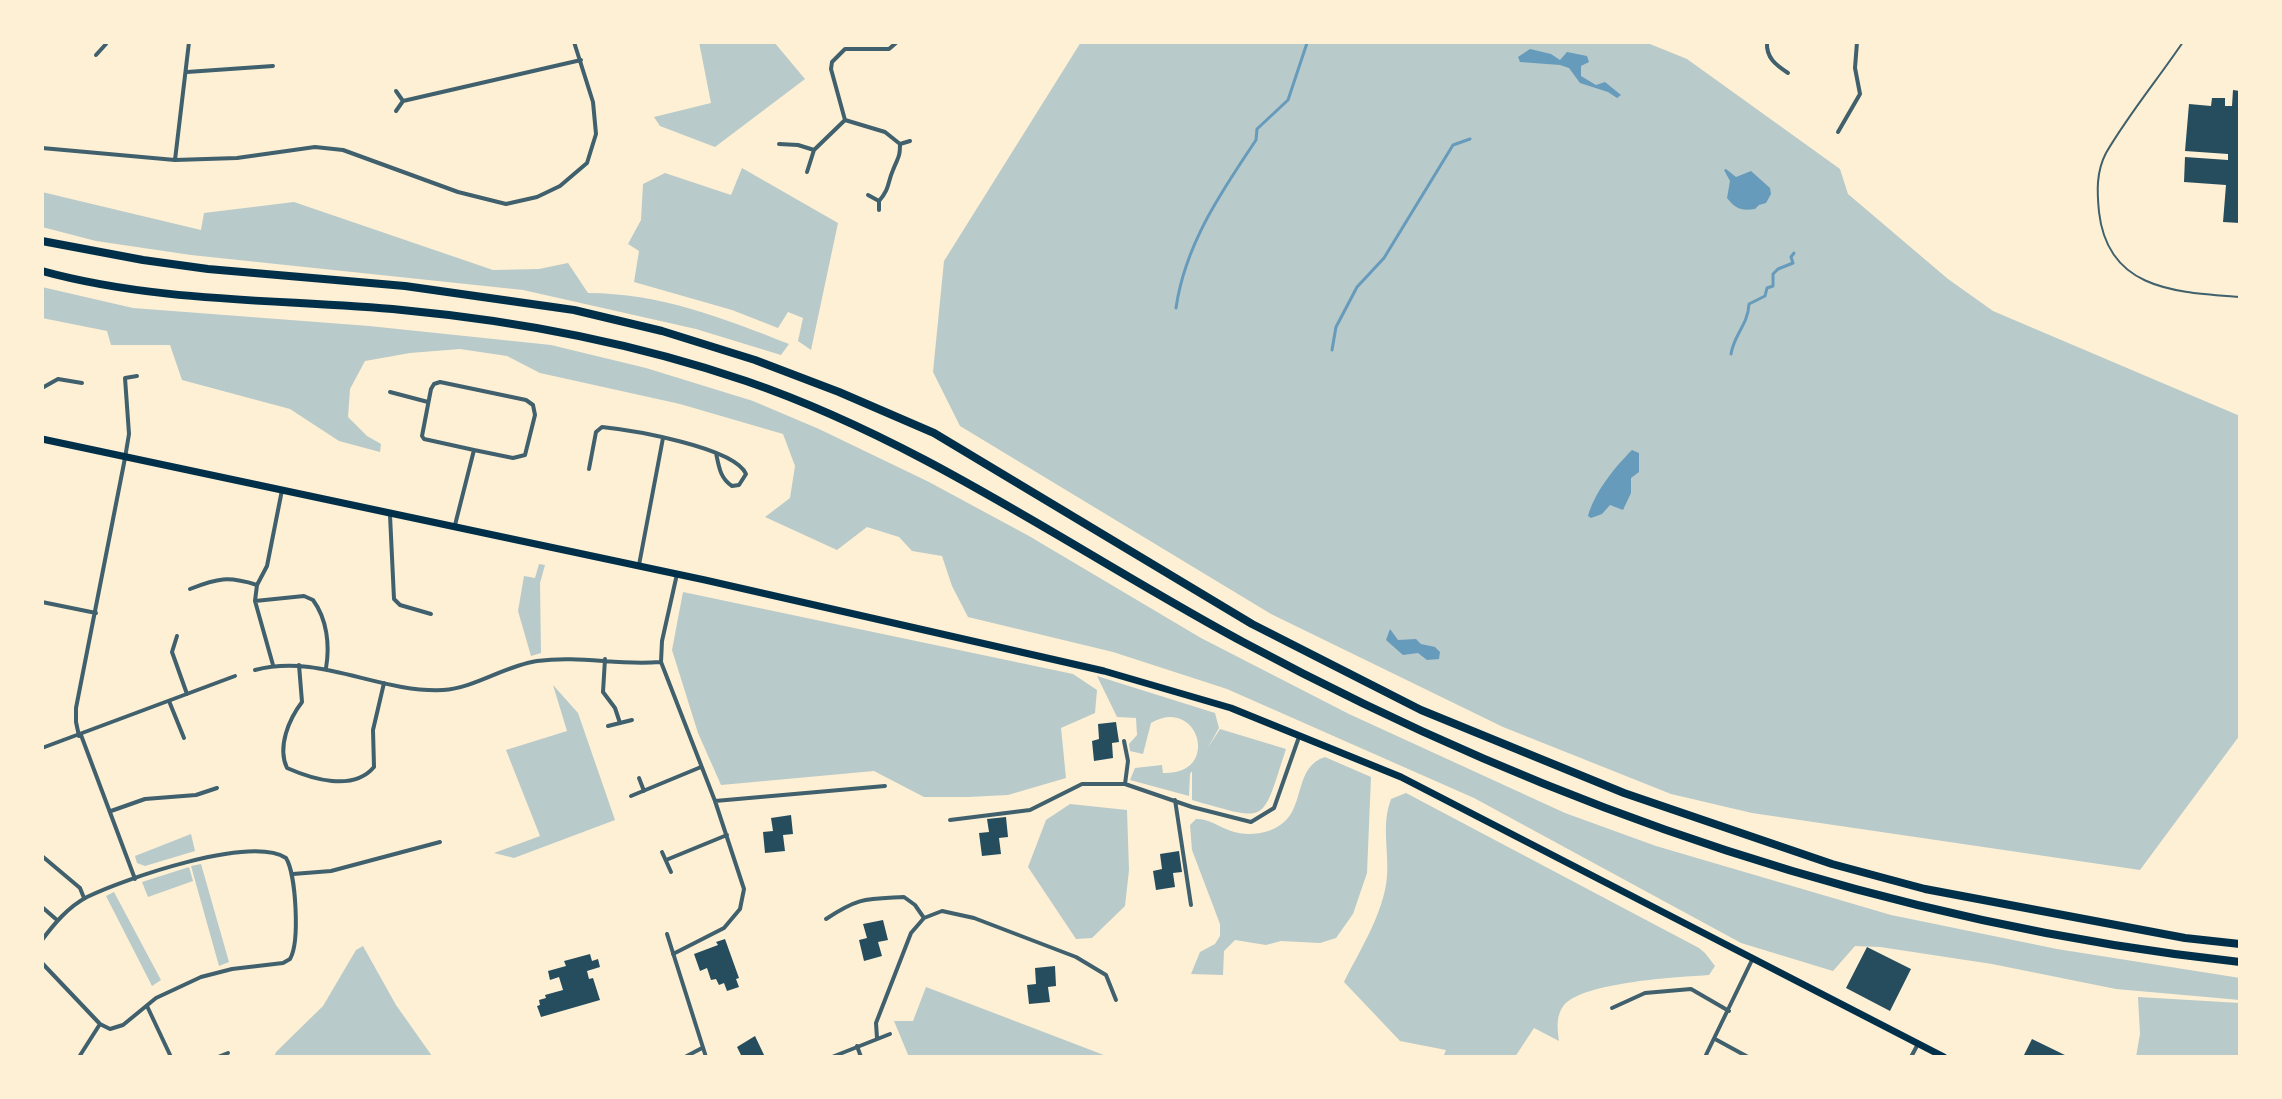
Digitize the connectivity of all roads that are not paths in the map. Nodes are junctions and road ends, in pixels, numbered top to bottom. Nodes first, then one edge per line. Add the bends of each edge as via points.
1 (97, 42) edge
2 (189, 42) edge
3 (574, 42) edge
4 (897, 42) edge
5 (1767, 42) edge
6 (1857, 42) edge
7 (2183, 42) edge
8 (96, 55) dead end
9 (581, 60) junction
10 (273, 66) dead end
11 (187, 72) junction
12 (1788, 73) dead end
13 (396, 91) dead end
14 (403, 101) junction
15 (396, 111) dead end
16 (845, 120) junction
17 (1838, 132) dead end
18 (910, 141) dead end
19 (779, 144) dead end
20 (900, 144) junction
21 (42, 148) edge
22 (814, 150) junction
23 (175, 160) junction
24 (807, 172) dead end
25 (868, 195) dead end
26 (879, 201) junction
27 (879, 210) dead end
28 (42, 241) edge
29 (42, 271) edge
30 (2240, 297) edge
31 (137, 376) dead end
32 (82, 383) dead end
33 (42, 388) edge
34 (390, 392) dead end
35 (428, 402) junction
36 (663, 438) junction
37 (42, 439) edge
38 (474, 450) junction
39 (716, 453) junction
40 (125, 458) junction
41 (589, 469) dead end
42 (282, 490) junction
43 (390, 512) junction
44 (455, 525) junction
45 (639, 565) junction
46 (677, 574) junction
47 (257, 585) junction
48 (190, 589) dead end
49 (255, 601) junction
50 (42, 602) edge
51 (96, 613) junction
52 (431, 614) dead end
53 (177, 636) dead end
54 (605, 659) junction
55 (661, 662) junction
56 (273, 665) junction
57 (299, 665) junction
58 (326, 668) junction
59 (255, 670) dead end
60 (235, 676) dead end
61 (384, 683) junction
62 (187, 694) junction
63 (169, 701) junction
64 (632, 720) dead end
65 (620, 723) junction
66 (608, 726) dead end
67 (80, 735) junction
68 (1300, 735) junction
69 (184, 738) dead end
70 (1124, 741) dead end
71 (42, 748) edge
72 (701, 767) junction
73 (639, 778) dead end
74 (1125, 784) junction
75 (885, 786) dead end
76 (217, 788) dead end
77 (644, 791) junction
78 (631, 796) dead end
79 (1175, 800) junction
80 (715, 801) junction
81 (110, 811) junction
82 (950, 820) dead end
83 (727, 835) junction
84 (440, 842) dead end
85 (662, 852) dead end
86 (42, 856) edge
87 (666, 860) junction
88 (671, 872) dead end
89 (293, 874) junction
90 (135, 879) junction
91 (84, 898) junction
92 (1191, 905) dead end
93 (42, 907) edge
94 (924, 918) junction
95 (826, 919) dead end
96 (57, 920) junction
97 (667, 934) dead end
98 (42, 940) edge
99 (2240, 944) edge
100 (673, 954) junction
101 (1753, 958) junction
102 (2240, 962) edge
103 (42, 963) edge
104 (1116, 1000) dead end
105 (147, 1006) junction
106 (1612, 1008) dead end
107 (1729, 1011) junction
108 (100, 1024) junction
109 (890, 1034) dead end
110 (877, 1038) junction
111 (1715, 1039) junction
112 (1918, 1044) junction
113 (857, 1046) junction
114 (702, 1048) junction
115 (228, 1053) dead end
116 (79, 1057) edge
117 (171, 1057) edge
118 (218, 1057) edge
119 (685, 1057) edge
120 (706, 1057) edge
121 (832, 1057) edge
122 (861, 1057) edge
123 (1705, 1057) edge
124 (1748, 1057) edge
125 (1911, 1057) edge
126 (1944, 1057) edge

1 - 8 street via 104,46
2 - 11 street
3 - 9 street
4 - 16 street via 889,49 845,49 832,62
5 - 12 street via 1774,64
6 - 17 street via 1860,94
7 - 30 lane via 2105,155 2096,185 2100,221 2117,261 2155,287
9 - 14 street
9 - 23 street via 596,134 587,163 537,197 506,204 343,150 315,147
10 - 11 street
11 - 23 street
13 - 14 street
14 - 15 street
16 - 20 street via 885,132
16 - 22 street
18 - 20 street
19 - 22 street
20 - 26 street via 889,190
21 - 23 street
22 - 24 street
25 - 26 street
26 - 27 street
28 - 99 highway via 208,269 405,286 545,305 662,331 755,360 934,433 1252,624 1421,710 1624,793 1832,864 1925,889
29 - 102 highway via 137,289 494,320 656,353 733,377 820,410 928,461 1152,592 1329,687 1588,802 1801,875 1924,908
31 - 40 street via 125,378
32 - 33 street via 58,379
34 - 35 street
35 - 38 street via 424,439
35 - 38 street via 432,386 440,382 533,405 525,455 513,458
36 - 39 street
36 - 41 street via 602,427 596,432
36 - 45 street
37 - 40 main road
38 - 44 street
39 - 39 street via 743,467 746,474 739,485 726,482
40 - 42 main road
40 - 51 street
42 - 43 main road
42 - 47 street via 267,566
43 - 44 main road
43 - 52 street via 394,599
44 - 45 main road
45 - 46 main road
46 - 55 street
46 - 68 main road via 1104,671 1231,708
47 - 48 street via 228,578
47 - 49 street
49 - 56 street
49 - 58 street via 304,596 313,600 328,642
50 - 51 street
51 - 67 street via 75,714
53 - 62 street via 172,652
54 - 55 street
54 - 61 street via 527,663 445,690
54 - 65 street via 603,692
55 - 72 street
56 - 57 street
56 - 59 street
57 - 58 street
57 - 61 street via 302,702 291,717 283,759 287,768 305,776 355,780 374,767 373,730
58 - 61 street
60 - 62 street
62 - 63 street
63 - 67 street
63 - 69 street
64 - 65 street
65 - 66 street
67 - 71 street
67 - 81 street
68 - 79 street via 1274,808 1251,822
68 - 101 main road via 1401,777
70 - 74 street
72 - 77 street
72 - 80 street
73 - 77 street
74 - 79 street
74 - 82 street via 1082,784 1030,810
75 - 80 street
76 - 81 street via 145,799
77 - 78 street
79 - 92 street
80 - 83 street
81 - 90 street
83 - 87 street
83 - 100 street via 744,889 740,909 724,928
84 - 89 street via 331,871
85 - 87 street
86 - 91 street via 80,888
87 - 88 street
89 - 90 street via 282,855 253,853 201,858
89 - 105 street via 290,959 201,977
90 - 91 street
91 - 96 street
93 - 96 street
94 - 95 street via 904,897 849,903
94 - 104 street via 942,911 974,918 1076,957 1106,975
94 - 110 street via 911,933 876,1023
96 - 98 street
97 - 100 street
100 - 114 street
101 - 107 street
101 - 112 main road
103 - 108 street
105 - 108 street via 118,1027
105 - 117 street
106 - 107 street via 1645,993 1691,989
107 - 111 street
108 - 116 street
109 - 110 street
110 - 113 street
111 - 123 street
111 - 124 street
112 - 125 street
112 - 126 main road
113 - 121 street
113 - 122 street
114 - 119 street
114 - 120 street
115 - 118 street

